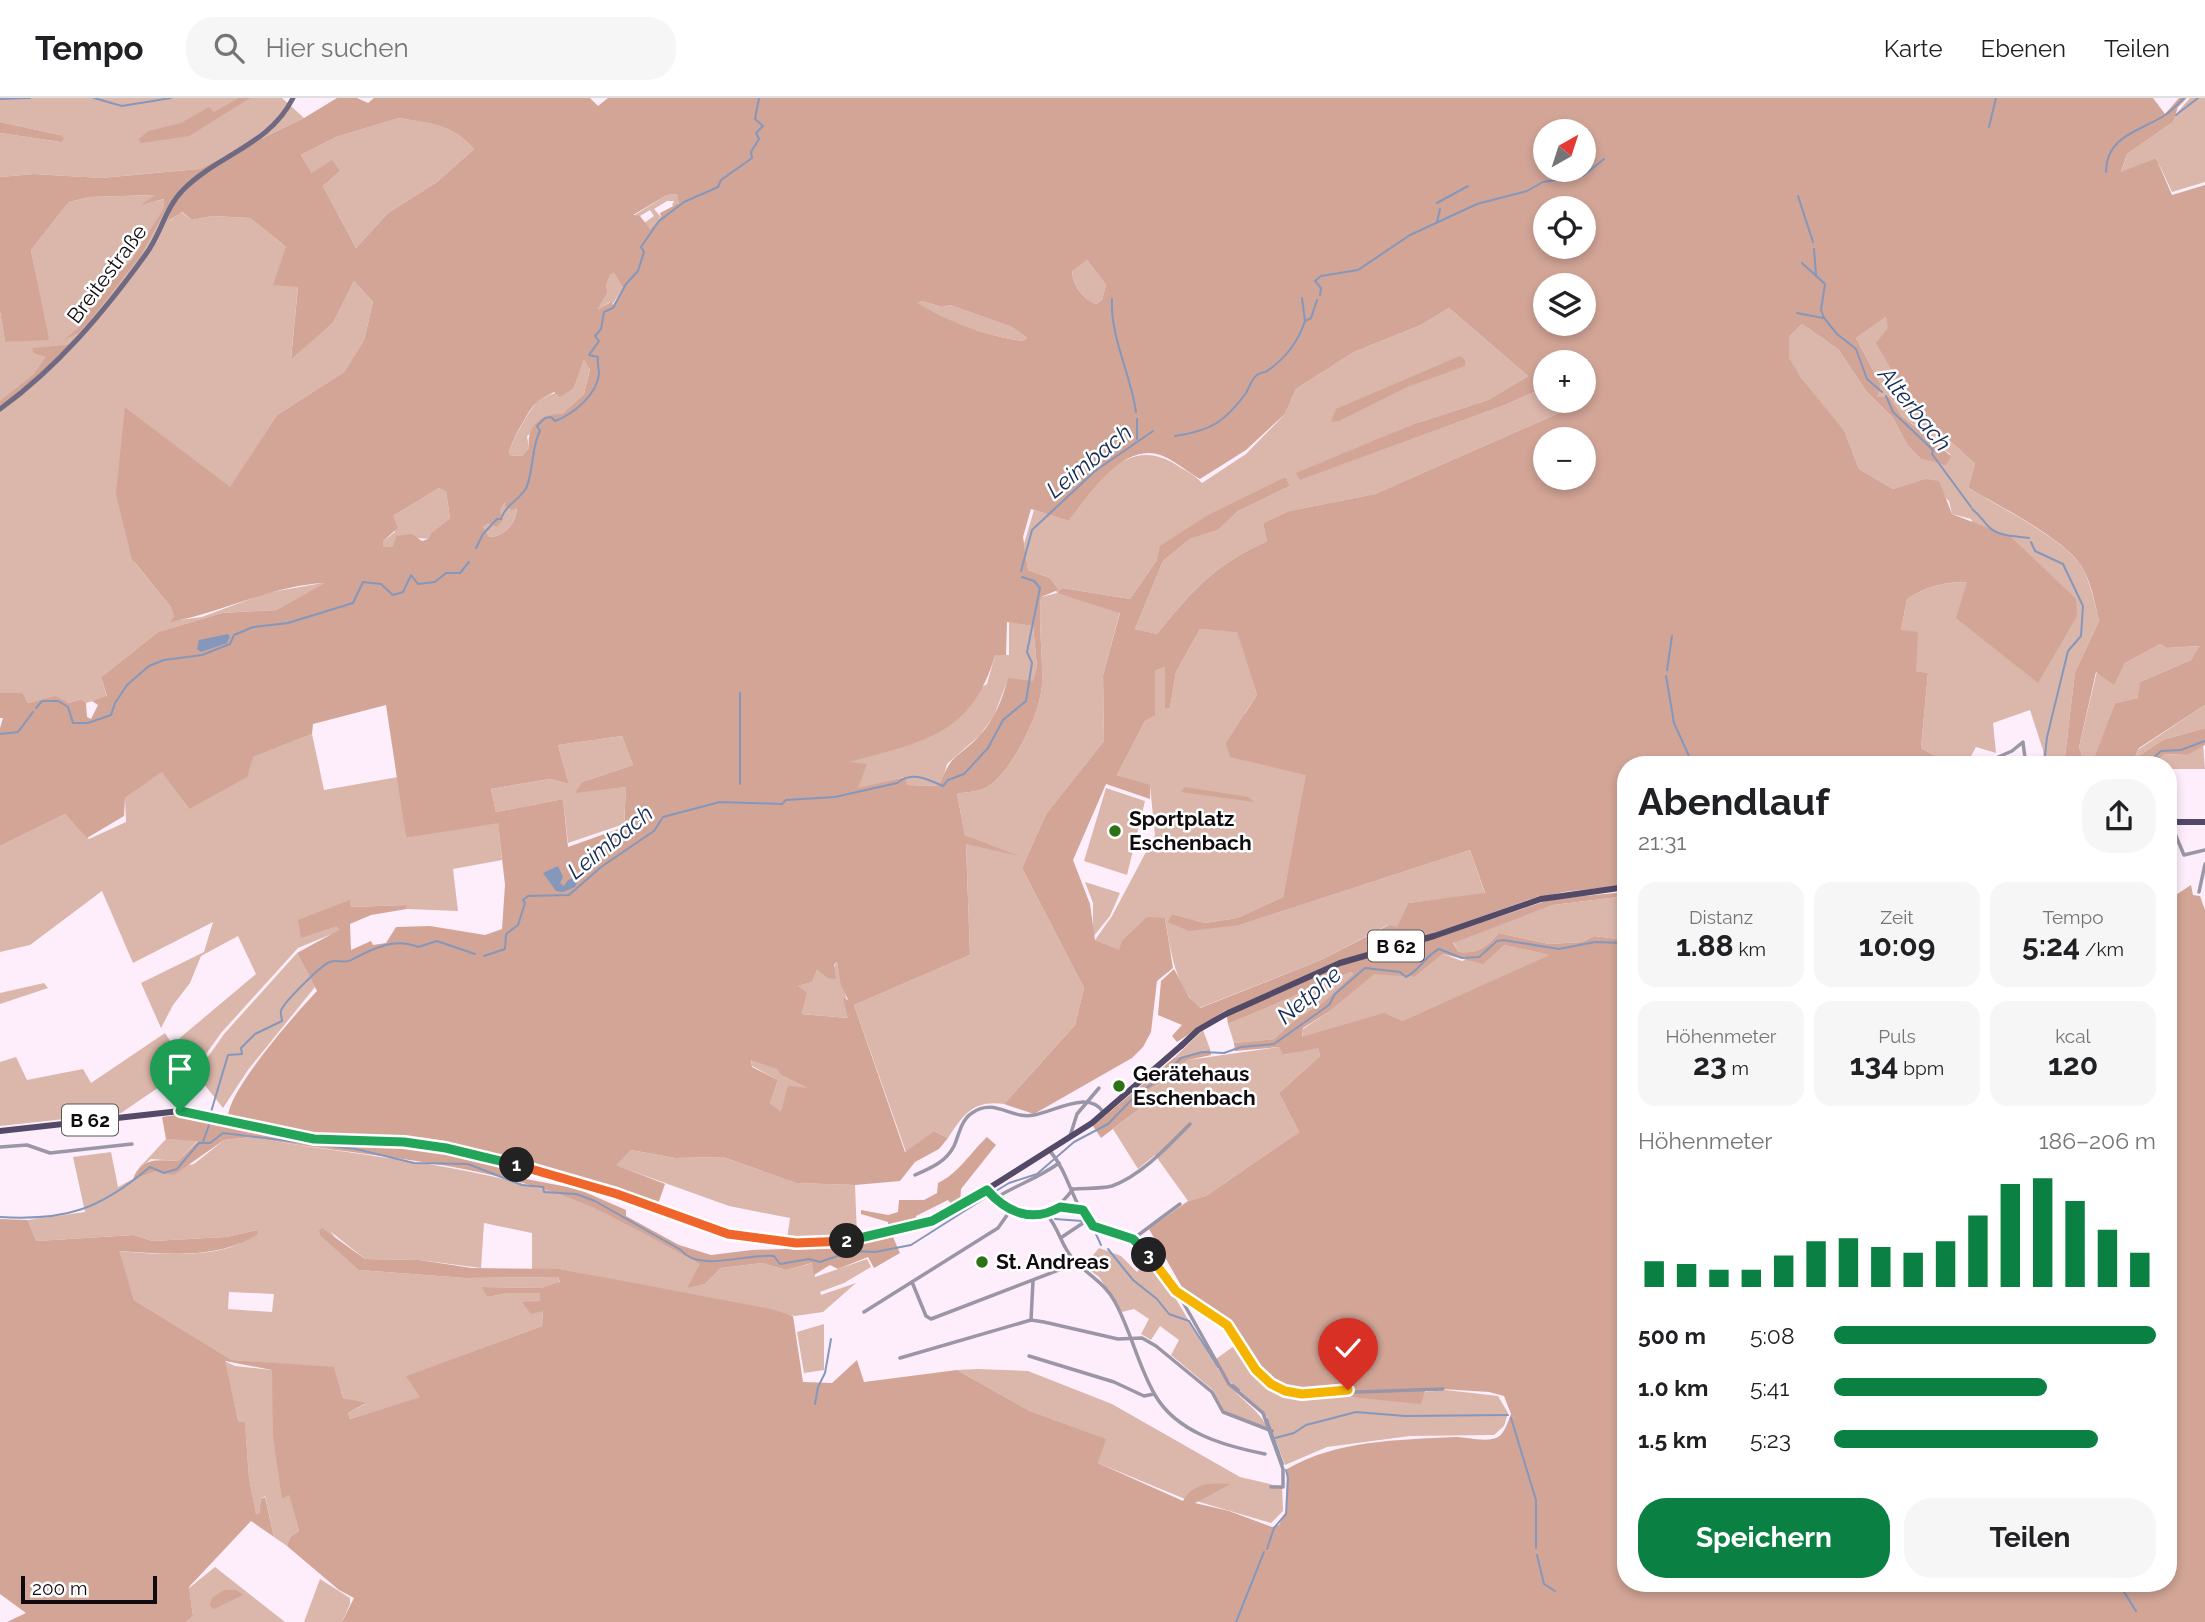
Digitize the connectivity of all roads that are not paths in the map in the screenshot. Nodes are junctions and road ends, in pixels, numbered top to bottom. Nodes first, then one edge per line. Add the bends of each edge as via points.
1 (293, 98) edge
2 (0, 409) edge
3 (2001, 756) edge
4 (2024, 756) edge
5 (2177, 822) edge
6 (2205, 822) edge
7 (2177, 840) edge
8 (2205, 850) edge
9 (2205, 864) edge
10 (1617, 888) edge
11 (2199, 892) dead end
12 (1099, 1088) dead end
13 (1086, 1101) junction
14 (1104, 1114) junction
15 (1190, 1124) dead end
16 (0, 1131) edge
17 (1070, 1138) junction
18 (132, 1144) dead end
19 (0, 1147) edge
20 (1052, 1153) junction
21 (1059, 1161) junction
22 (915, 1175) dead end
23 (1073, 1189) junction
24 (987, 1190) junction
25 (994, 1199) junction
26 (1180, 1204) dead end
27 (1060, 1207) junction
28 (1083, 1210) junction
29 (1010, 1211) junction
30 (1047, 1215) junction
31 (1087, 1220) junction
32 (1062, 1237) junction
33 (1133, 1239) junction
34 (1077, 1263) junction
35 (1033, 1281) junction
36 (912, 1282) junction
37 (1176, 1291) junction
38 (864, 1312) dead end
39 (1031, 1320) junction
40 (1131, 1338) junction
41 (1029, 1356) dead end
42 (900, 1358) dead end
43 (1443, 1389) dead end
44 (1154, 1394) junction
45 (1272, 1432) junction
46 (1265, 1454) dead end
47 (1271, 1487) dead end

1 - 2 street, Breitestraße via 257,139 183,190 145,256 66,354
3 - 4 street via 2022,742
5 - 6 main road
7 - 8 street via 2184,855
9 - 11 street
10 - 14 main road, B 62 via 1541,899 1340,963 1198,1030
12 - 13 street
13 - 14 street
13 - 17 street via 1075,1117
13 - 22 street via 1032,1116 998,1106 979,1109 967,1117 946,1157
14 - 17 main road, B 62
15 - 23 street via 1120,1182
16 - 24 main road, B 62 via 180,1111 314,1139 428,1145 604,1190 708,1229 796,1243 849,1241 921,1225
17 - 20 main road, B 62
18 - 19 street via 50,1153 27,1145
20 - 21 street
20 - 24 main road, B 62
21 - 23 street
21 - 25 street via 1033,1181
23 - 27 street
23 - 28 street
24 - 25 street
25 - 29 street
26 - 33 street
27 - 28 street
27 - 30 street
28 - 31 street
29 - 30 street
29 - 36 street via 998,1228
30 - 32 street
31 - 32 street
31 - 33 street
32 - 34 street
33 - 37 street
34 - 35 street
34 - 40 street via 1098,1278 1114,1300
35 - 36 street via 931,1319
35 - 39 street
36 - 38 street
37 - 43 street via 1227,1325 1264,1378 1285,1391
37 - 45 street via 1229,1384 1263,1413
39 - 40 street
39 - 42 street
40 - 44 street
40 - 45 street via 1142,1338 1174,1360 1212,1392 1223,1412
41 - 44 street via 1144,1396
44 - 46 street via 1165,1409 1198,1433 1231,1448
45 - 47 street via 1284,1476 1283,1487

